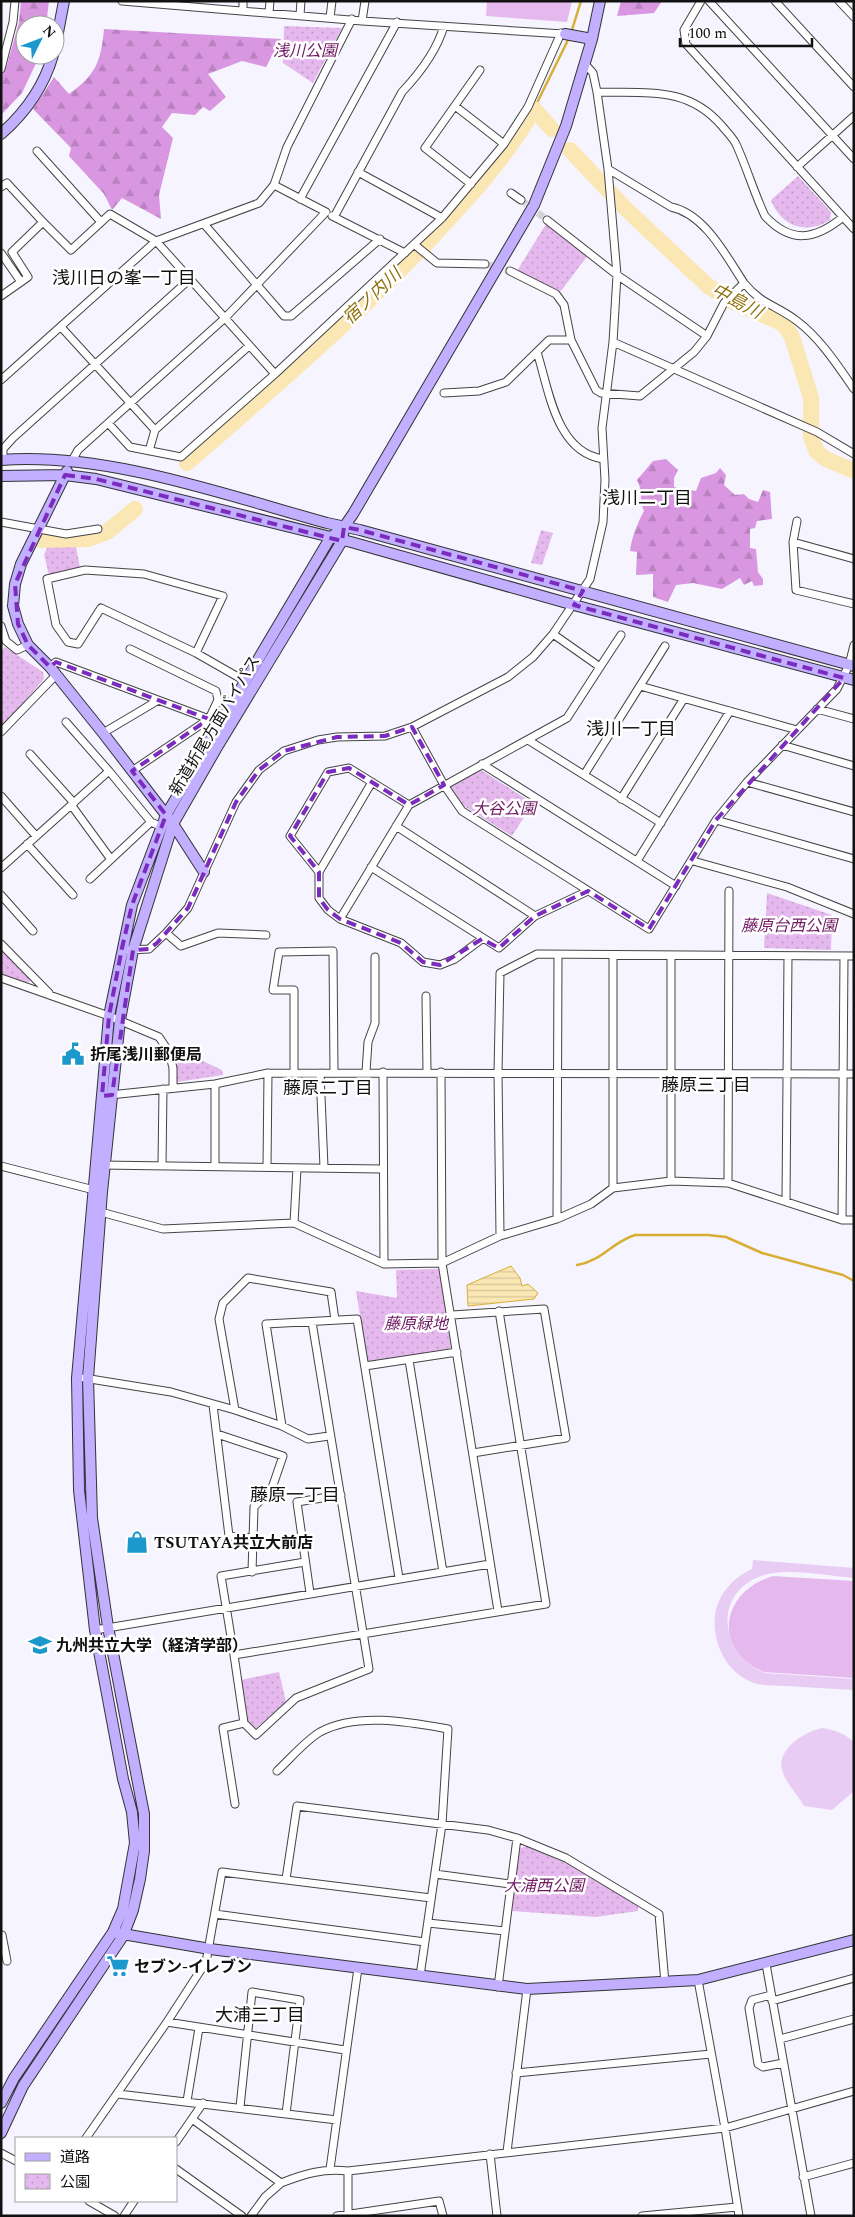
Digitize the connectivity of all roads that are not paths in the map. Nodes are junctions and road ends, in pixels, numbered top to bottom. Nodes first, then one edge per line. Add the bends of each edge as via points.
1 (16, 1) edge
2 (64, 1) edge
3 (122, 1) edge
4 (243, 1) edge
5 (270, 1) edge
6 (301, 1) edge
7 (332, 1) edge
8 (365, 1) edge
9 (600, 1) edge
10 (701, 1) edge
11 (709, 1) edge
12 (775, 1) edge
13 (839, 1) edge
14 (243, 11) junction
15 (269, 13) junction
16 (61, 15) edge
17 (300, 15) junction
18 (854, 17) edge
19 (330, 18) junction
20 (352, 19) junction
21 (362, 21) junction
22 (397, 22) junction
23 (444, 26) junction
24 (567, 34) junction
25 (592, 39) junction
26 (5, 44) edge
27 (585, 64) junction
28 (50, 65) edge
29 (1, 69) edge
30 (480, 70) dead end
31 (854, 87) edge
32 (597, 92) junction
33 (455, 106) junction
34 (854, 116) edge
35 (1, 134) edge
36 (833, 136) junction
37 (504, 144) junction
38 (36, 151) dead end
39 (854, 158) edge
40 (797, 167) junction
41 (608, 169) junction
42 (358, 172) junction
43 (13, 177) dead end
44 (472, 184) junction
45 (4, 185) edge
46 (274, 185) junction
47 (511, 193) dead end
48 (300, 199) junction
49 (521, 200) tunnel mouth
50 (326, 212) junction
51 (334, 217) junction
52 (843, 217) junction
53 (442, 218) junction
54 (547, 220) tunnel mouth
55 (43, 222) junction
56 (100, 222) junction
57 (204, 224) junction
58 (854, 229) edge
59 (380, 239) junction
60 (156, 241) junction
61 (417, 246) junction
62 (1, 253) edge
63 (406, 253) junction
64 (485, 264) tunnel mouth
65 (510, 271) tunnel mouth
66 (617, 275) junction
67 (190, 279) junction
68 (21, 282) junction
69 (744, 283) junction
70 (257, 285) junction
71 (1, 296) edge
72 (225, 318) junction
73 (62, 328) junction
74 (707, 336) junction
75 (571, 340) junction
76 (613, 342) junction
77 (249, 346) junction
78 (537, 352) junction
79 (95, 364) junction
80 (675, 368) junction
81 (275, 374) junction
82 (1, 380) edge
83 (854, 389) edge
84 (444, 393) dead end
85 (606, 395) junction
86 (130, 403) junction
87 (108, 423) junction
88 (155, 430) junction
89 (149, 451) junction
90 (854, 454) edge
91 (603, 459) junction
92 (2, 460) edge
93 (72, 461) junction
94 (65, 475) junction
95 (1, 476) edge
96 (797, 521) dead end
97 (1, 522) edge
98 (344, 527) junction
99 (39, 528) junction
100 (98, 529) dead end
101 (330, 538) junction
102 (342, 541) junction
103 (793, 542) junction
104 (854, 559) edge
105 (583, 591) junction
106 (854, 604) edge
107 (574, 605) junction
108 (1, 626) edge
109 (553, 634) junction
110 (621, 635) dead end
111 (4, 643) edge
112 (28, 645) junction
113 (854, 645) edge
114 (665, 646) dead end
115 (130, 649) dead end
116 (196, 653) junction
117 (851, 666) edge
118 (600, 667) junction
119 (53, 671) junction
120 (849, 679) edge
121 (245, 681) junction
122 (640, 686) junction
123 (683, 700) junction
124 (157, 701) junction
125 (818, 709) junction
126 (730, 711) junction
127 (210, 719) junction
128 (854, 719) edge
129 (66, 722) dead end
130 (412, 727) junction
131 (797, 730) junction
132 (1, 732) edge
133 (103, 733) junction
134 (528, 740) junction
135 (782, 745) junction
136 (30, 754) dead end
137 (482, 764) junction
138 (854, 766) edge
139 (109, 771) junction
140 (132, 771) junction
141 (584, 775) junction
142 (372, 782) junction
143 (747, 782) junction
144 (444, 785) junction
145 (1, 796) edge
146 (621, 799) junction
147 (73, 805) junction
148 (409, 805) junction
149 (854, 812) edge
150 (166, 815) junction
151 (716, 820) junction
152 (151, 822) junction
153 (661, 823) junction
154 (173, 824) junction
155 (396, 826) junction
156 (162, 827) junction
157 (36, 836) junction
158 (27, 844) junction
159 (110, 858) junction
160 (854, 860) edge
161 (637, 861) junction
162 (693, 861) junction
163 (372, 867) junction
164 (1, 868) edge
165 (204, 872) junction
166 (319, 872) junction
167 (90, 879) dead end
168 (676, 886) junction
169 (588, 891) junction
170 (729, 891) dead end
171 (1, 895) edge
172 (73, 895) dead end
173 (854, 914) edge
174 (536, 916) junction
175 (340, 919) junction
176 (33, 931) dead end
177 (166, 933) junction
178 (266, 935) dead end
179 (482, 939) junction
180 (1, 944) edge
181 (122, 948) junction
182 (133, 950) junction
183 (558, 955) junction
184 (613, 955) junction
185 (671, 955) junction
186 (730, 955) junction
187 (788, 956) junction
188 (844, 956) junction
189 (854, 956) edge
190 (374, 957) dead end
191 (1, 978) edge
192 (51, 995) junction
193 (426, 996) dead end
194 (109, 1016) junction
195 (120, 1020) junction
196 (334, 1072) junction
197 (366, 1072) junction
198 (383, 1072) junction
199 (427, 1072) junction
200 (441, 1072) junction
201 (268, 1073) junction
202 (320, 1073) junction
203 (498, 1073) junction
204 (557, 1073) junction
205 (670, 1073) junction
206 (729, 1073) junction
207 (787, 1073) junction
208 (294, 1074) junction
209 (613, 1074) junction
210 (844, 1074) junction
211 (854, 1074) edge
212 (215, 1084) junction
213 (173, 1088) junction
214 (163, 1089) junction
215 (107, 1095) junction
216 (162, 1165) junction
217 (1, 1166) edge
218 (101, 1166) junction
219 (215, 1166) junction
220 (268, 1166) junction
221 (324, 1167) junction
222 (297, 1168) junction
223 (382, 1169) junction
224 (671, 1181) junction
225 (728, 1183) junction
226 (613, 1188) junction
227 (97, 1191) junction
228 (786, 1202) junction
229 (96, 1211) junction
230 (557, 1220) junction
231 (842, 1220) junction
232 (854, 1220) edge
233 (294, 1223) junction
234 (500, 1236) junction
235 (442, 1263) junction
236 (384, 1264) junction
237 (499, 1311) junction
238 (452, 1315) junction
239 (335, 1320) junction
240 (312, 1322) junction
241 (457, 1352) junction
242 (410, 1360) junction
243 (365, 1366) junction
244 (82, 1378) junction
245 (213, 1405) junction
246 (235, 1410) junction
247 (282, 1426) junction
248 (217, 1434) junction
249 (329, 1436) junction
250 (520, 1445) junction
251 (473, 1453) junction
252 (341, 1495) junction
253 (253, 1538) junction
254 (305, 1562) junction
255 (490, 1564) junction
256 (252, 1572) junction
257 (443, 1572) junction
258 (399, 1578) junction
259 (355, 1586) junction
260 (310, 1592) junction
261 (226, 1608) junction
262 (498, 1611) junction
263 (108, 1627) junction
264 (94, 1630) junction
265 (364, 1635) junction
266 (234, 1655) junction
267 (244, 1723) junction
268 (277, 1771) dead end
269 (235, 1804) dead end
270 (442, 1824) junction
271 (517, 1838) junction
272 (435, 1874) junction
273 (286, 1879) junction
274 (510, 1884) junction
275 (432, 1898) junction
276 (216, 1914) junction
277 (428, 1923) junction
278 (505, 1930) junction
279 (113, 1932) junction
280 (2, 1935) edge
281 (123, 1936) junction
282 (854, 1940) edge
283 (425, 1942) junction
284 (210, 1949) junction
285 (7, 1961) dead end
286 (766, 1964) junction
287 (358, 1968) junction
288 (420, 1976) junction
289 (854, 1978) edge
290 (698, 1980) junction
291 (664, 1983) junction
292 (498, 1987) junction
293 (527, 1990) junction
294 (771, 1998) junction
295 (854, 2019) edge
296 (167, 2022) junction
297 (198, 2028) junction
298 (247, 2034) junction
299 (780, 2039) junction
300 (295, 2042) junction
301 (345, 2050) junction
302 (711, 2054) junction
303 (783, 2063) junction
304 (516, 2073) junction
305 (854, 2091) edge
306 (118, 2094) junction
307 (187, 2101) junction
308 (203, 2103) junction
309 (1, 2104) edge
310 (240, 2107) junction
311 (791, 2110) junction
312 (286, 2114) junction
313 (192, 2119) junction
314 (337, 2120) junction
315 (725, 2128) junction
316 (1, 2133) edge
317 (87, 2137) edge
318 (178, 2139) edge
319 (507, 2152) junction
320 (1, 2153) edge
321 (490, 2154) junction
322 (15, 2160) edge
323 (854, 2162) edge
324 (330, 2169) junction
325 (178, 2170) edge
326 (348, 2171) junction
327 (803, 2177) junction
328 (281, 2183) junction
329 (91, 2202) edge
330 (133, 2202) edge
331 (737, 2207) junction
332 (348, 2213) junction
333 (115, 2216) edge
334 (124, 2216) edge
335 (242, 2216) edge
336 (252, 2216) edge
337 (337, 2216) edge
338 (443, 2216) edge
339 (497, 2216) edge
340 (642, 2216) edge
341 (739, 2216) edge
342 (811, 2216) edge

1 - 26 street
2 - 16 street
3 - 14 street
4 - 14 street
5 - 15 street
6 - 17 street
7 - 19 street
8 - 21 street
9 - 25 street
10 - 40 street via 684,30 686,44
11 - 36 street
12 - 31 street
13 - 18 street
14 - 15 street
15 - 17 street
17 - 19 street
19 - 20 street
20 - 21 street
20 - 46 street via 287,147
21 - 22 street
22 - 23 street
22 - 48 street
23 - 24 street
23 - 42 street via 414,79 402,92
24 - 25 street
24 - 37 street
25 - 27 street
26 - 29 street
27 - 32 street via 593,73
27 - 98 street via 566,126 534,205
28 - 35 street via 31,101
30 - 33 street
32 - 41 street
32 - 52 street via 668,94 701,105 735,141 765,216 784,232 812,236
33 - 37 street
33 - 44 street via 425,148
34 - 36 street
36 - 39 street
36 - 40 street
37 - 44 street
38 - 56 street
40 - 52 street
41 - 66 street
41 - 69 street via 670,207 682,209 710,233
42 - 51 street
42 - 53 street
43 - 45 street
44 - 53 street
45 - 55 street
46 - 48 street
46 - 57 street via 259,203
47 - 49 street
48 - 50 street
50 - 51 street
50 - 70 street
51 - 59 street
52 - 58 street
53 - 61 street
54 - 66 street
55 - 56 street via 71,250
55 - 68 street via 12,252 28,276
56 - 60 street via 110,214
57 - 60 street
57 - 70 street
59 - 63 street
59 - 70 street via 291,316 284,316
60 - 67 street
60 - 73 street
61 - 63 street
61 - 64 street via 437,263
62 - 68 street
63 - 81 street
65 - 75 street via 556,294 564,305
66 - 74 street
66 - 76 street
67 - 72 street
67 - 79 street
68 - 71 street
69 - 74 street via 724,303
69 - 83 street via 756,297 798,321
70 - 72 street
72 - 77 street
72 - 86 street
73 - 79 street
73 - 82 street
74 - 80 street
75 - 78 street via 549,340
75 - 85 street via 596,390
76 - 80 street
76 - 85 street
77 - 81 street
77 - 88 street
78 - 84 street via 506,382 479,392
78 - 91 street via 557,417 568,439 580,450
79 - 86 street
79 - 92 street via 13,438 3,449
80 - 85 street via 640,396
80 - 90 street via 804,426
81 - 89 street via 181,457
85 - 91 street
86 - 87 street
86 - 88 street
87 - 89 street via 130,447
87 - 93 street via 78,450
88 - 89 street
91 - 105 street via 606,480 603,522 596,561
92 - 93 street
93 - 94 street
93 - 98 street via 103,464
94 - 95 street
94 - 99 street
94 - 101 street via 96,478
96 - 103 street
97 - 99 street
98 - 101 street
98 - 102 street, 新道折尾方面バイパス
98 - 105 street
99 - 100 street via 66,534
99 - 112 street via 15,584 13,606
101 - 102 street
101 - 121 street
102 - 107 street
102 - 154 street, 新道折尾方面バイパス
103 - 104 street
103 - 106 street via 796,590
105 - 107 street
105 - 117 street
107 - 109 street
107 - 120 street
108 - 111 street
109 - 118 street
109 - 130 street via 533,657 508,677
110 - 118 street
111 - 112 street via 17,650
112 - 119 street
113 - 117 street
114 - 122 street
115 - 127 street via 216,691 218,700
116 - 116 street via 101,608 78,644 68,642 56,625 47,579 85,570 144,574 223,596
116 - 121 street
117 - 120 street
118 - 134 street via 567,718
119 - 124 street via 56,662
119 - 132 street
119 - 133 street
120 - 125 street
121 - 150 street
122 - 123 street
122 - 141 street
123 - 126 street
123 - 146 street
124 - 127 street
124 - 133 street
125 - 128 street
125 - 131 street
126 - 131 street
126 - 153 street
127 - 140 street
129 - 139 street
130 - 144 street
130 - 165 street via 385,736 337,736 284,751 259,770 236,802
131 - 135 street
133 - 140 street
134 - 137 street
134 - 141 street
135 - 138 street
135 - 143 street
136 - 147 street
137 - 144 street
137 - 161 street
139 - 147 street
139 - 152 street
140 - 150 street
141 - 146 street
142 - 148 street
142 - 166 street
142 - 166 street via 349,768 328,772 290,836
143 - 149 street
143 - 151 street
144 - 148 street
144 - 169 street via 462,811
145 - 157 street
146 - 153 street
147 - 157 street
147 - 159 street
148 - 155 street
150 - 154 street
150 - 156 street
151 - 160 street
151 - 162 street
152 - 156 street
152 - 159 street
153 - 161 street
154 - 165 street
154 - 182 street, 新道折尾方面バイパス
155 - 163 street
155 - 174 street
156 - 181 street via 132,905
157 - 158 street
158 - 164 street
158 - 172 street
159 - 167 street
161 - 168 street
162 - 168 street
162 - 173 street via 787,887
163 - 175 street
163 - 179 street
165 - 177 street via 188,908
166 - 175 street via 319,898
168 - 169 street via 649,929
169 - 174 street
170 - 186 street
171 - 176 street
174 - 179 street via 498,948
175 - 179 street via 401,943 423,962 440,965 455,959
177 - 178 street via 181,946 218,934
177 - 182 street via 149,949
180 - 192 street
181 - 182 street
181 - 194 street
182 - 195 street, 新道折尾方面バイパス
183 - 184 street
183 - 203 street via 537,954 500,972
183 - 204 street
184 - 185 street
184 - 209 street
185 - 186 street
185 - 205 street
186 - 187 street
186 - 206 street
187 - 188 street
187 - 207 street
188 - 189 street
188 - 210 street
190 - 197 street via 375,1023 368,1042
191 - 192 street
192 - 194 street
193 - 199 street
194 - 195 street
194 - 215 street
195 - 213 street via 159,1037 174,1068
195 - 215 street, 新道折尾方面バイパス
196 - 197 street
196 - 202 street
196 - 208 street via 333,951 279,952 274,990 294,990
197 - 198 street
198 - 199 street
198 - 223 street
199 - 200 street
200 - 203 street
200 - 235 street
201 - 208 street
201 - 212 street
201 - 220 street
202 - 208 street
202 - 221 street
203 - 204 street
203 - 234 street
204 - 209 street
204 - 230 street
205 - 206 street
205 - 209 street
205 - 224 street
206 - 207 street
206 - 225 street
207 - 210 street
207 - 228 street
209 - 226 street
210 - 211 street
210 - 231 street
212 - 213 street
212 - 219 street
213 - 214 street
214 - 215 street
214 - 216 street
215 - 218 street
216 - 218 street
216 - 219 street
217 - 227 street
218 - 227 street
219 - 220 street
220 - 222 street
221 - 222 street
221 - 223 street
222 - 233 street
223 - 236 street
224 - 225 street
224 - 226 street
225 - 228 street
226 - 230 street via 591,1204
227 - 229 street
228 - 231 street
229 - 233 street via 163,1229
229 - 244 street
230 - 234 street
231 - 232 street
233 - 236 street
234 - 235 street
235 - 236 street
235 - 238 street
237 - 238 street
237 - 250 street
237 - 250 street via 544,1309 566,1438
238 - 241 street
239 - 240 street
239 - 243 street via 357,1319
239 - 246 street via 331,1292 248,1278 223,1303 219,1319
240 - 247 street via 266,1324
240 - 249 street
241 - 242 street
241 - 251 street
242 - 243 street
242 - 257 street
243 - 258 street
244 - 245 street via 171,1392
244 - 263 street via 92,1518
244 - 264 street via 79,1490
245 - 246 street
245 - 248 street
246 - 247 street
247 - 249 street via 308,1439
248 - 253 street via 229,1536
248 - 253 street via 283,1456 272,1488 254,1507
249 - 252 street
250 - 251 street
250 - 262 street via 546,1604
251 - 255 street
252 - 254 street via 297,1502
252 - 259 street
253 - 256 street
254 - 256 street
254 - 260 street
255 - 257 street
255 - 262 street
256 - 261 street via 221,1576
257 - 258 street
258 - 259 street
259 - 260 street
259 - 265 street
260 - 261 street
261 - 263 street
261 - 266 street
262 - 265 street
263 - 264 street
263 - 281 street via 144,1814 140,1879
264 - 279 street via 132,1812 135,1843 123,1909
265 - 266 street
265 - 267 street via 368,1669 296,1698 256,1735
266 - 267 street
267 - 269 street via 223,1728
268 - 270 street via 319,1733 339,1724 397,1720 448,1728
270 - 271 street via 488,1830
270 - 272 street
270 - 273 street via 298,1806
271 - 274 street
271 - 291 street via 566,1858 659,1914
272 - 274 street
272 - 275 street
273 - 275 street
273 - 276 street via 222,1872
274 - 278 street
275 - 277 street
276 - 283 street
276 - 284 street
277 - 278 street
277 - 283 street
278 - 292 street
279 - 281 street
279 - 309 street via 14,2078
280 - 285 street
281 - 284 street
281 - 316 street via 23,2086
282 - 286 street
283 - 288 street
284 - 287 street
284 - 296 street via 206,1962
286 - 290 street
286 - 294 street
287 - 288 street
287 - 301 street
288 - 292 street
289 - 294 street
290 - 291 street
290 - 302 street
291 - 293 street
292 - 293 street
293 - 304 street
294 - 299 street
294 - 303 street via 752,2000 749,2008 758,2064 763,2067
295 - 299 street
296 - 297 street
296 - 306 street
297 - 298 street
297 - 307 street
298 - 300 street
298 - 300 street via 252,1992 300,2000
298 - 310 street
299 - 303 street
300 - 301 street
300 - 312 street
301 - 314 street
302 - 304 street
302 - 315 street
303 - 311 street
304 - 319 street
305 - 311 street
306 - 307 street
306 - 317 street
307 - 308 street
308 - 310 street
308 - 313 street
310 - 312 street
311 - 315 street
311 - 327 street
312 - 314 street
313 - 318 street
313 - 328 street
314 - 324 street
315 - 319 street
315 - 331 street
319 - 321 street
320 - 322 street
321 - 326 street
321 - 339 street
323 - 327 street
324 - 326 street
324 - 328 street
325 - 335 street
326 - 332 street
327 - 342 street
328 - 336 street via 265,2196
329 - 333 street
330 - 334 street
331 - 340 street
331 - 341 street
332 - 337 street
332 - 338 street via 439,2201

